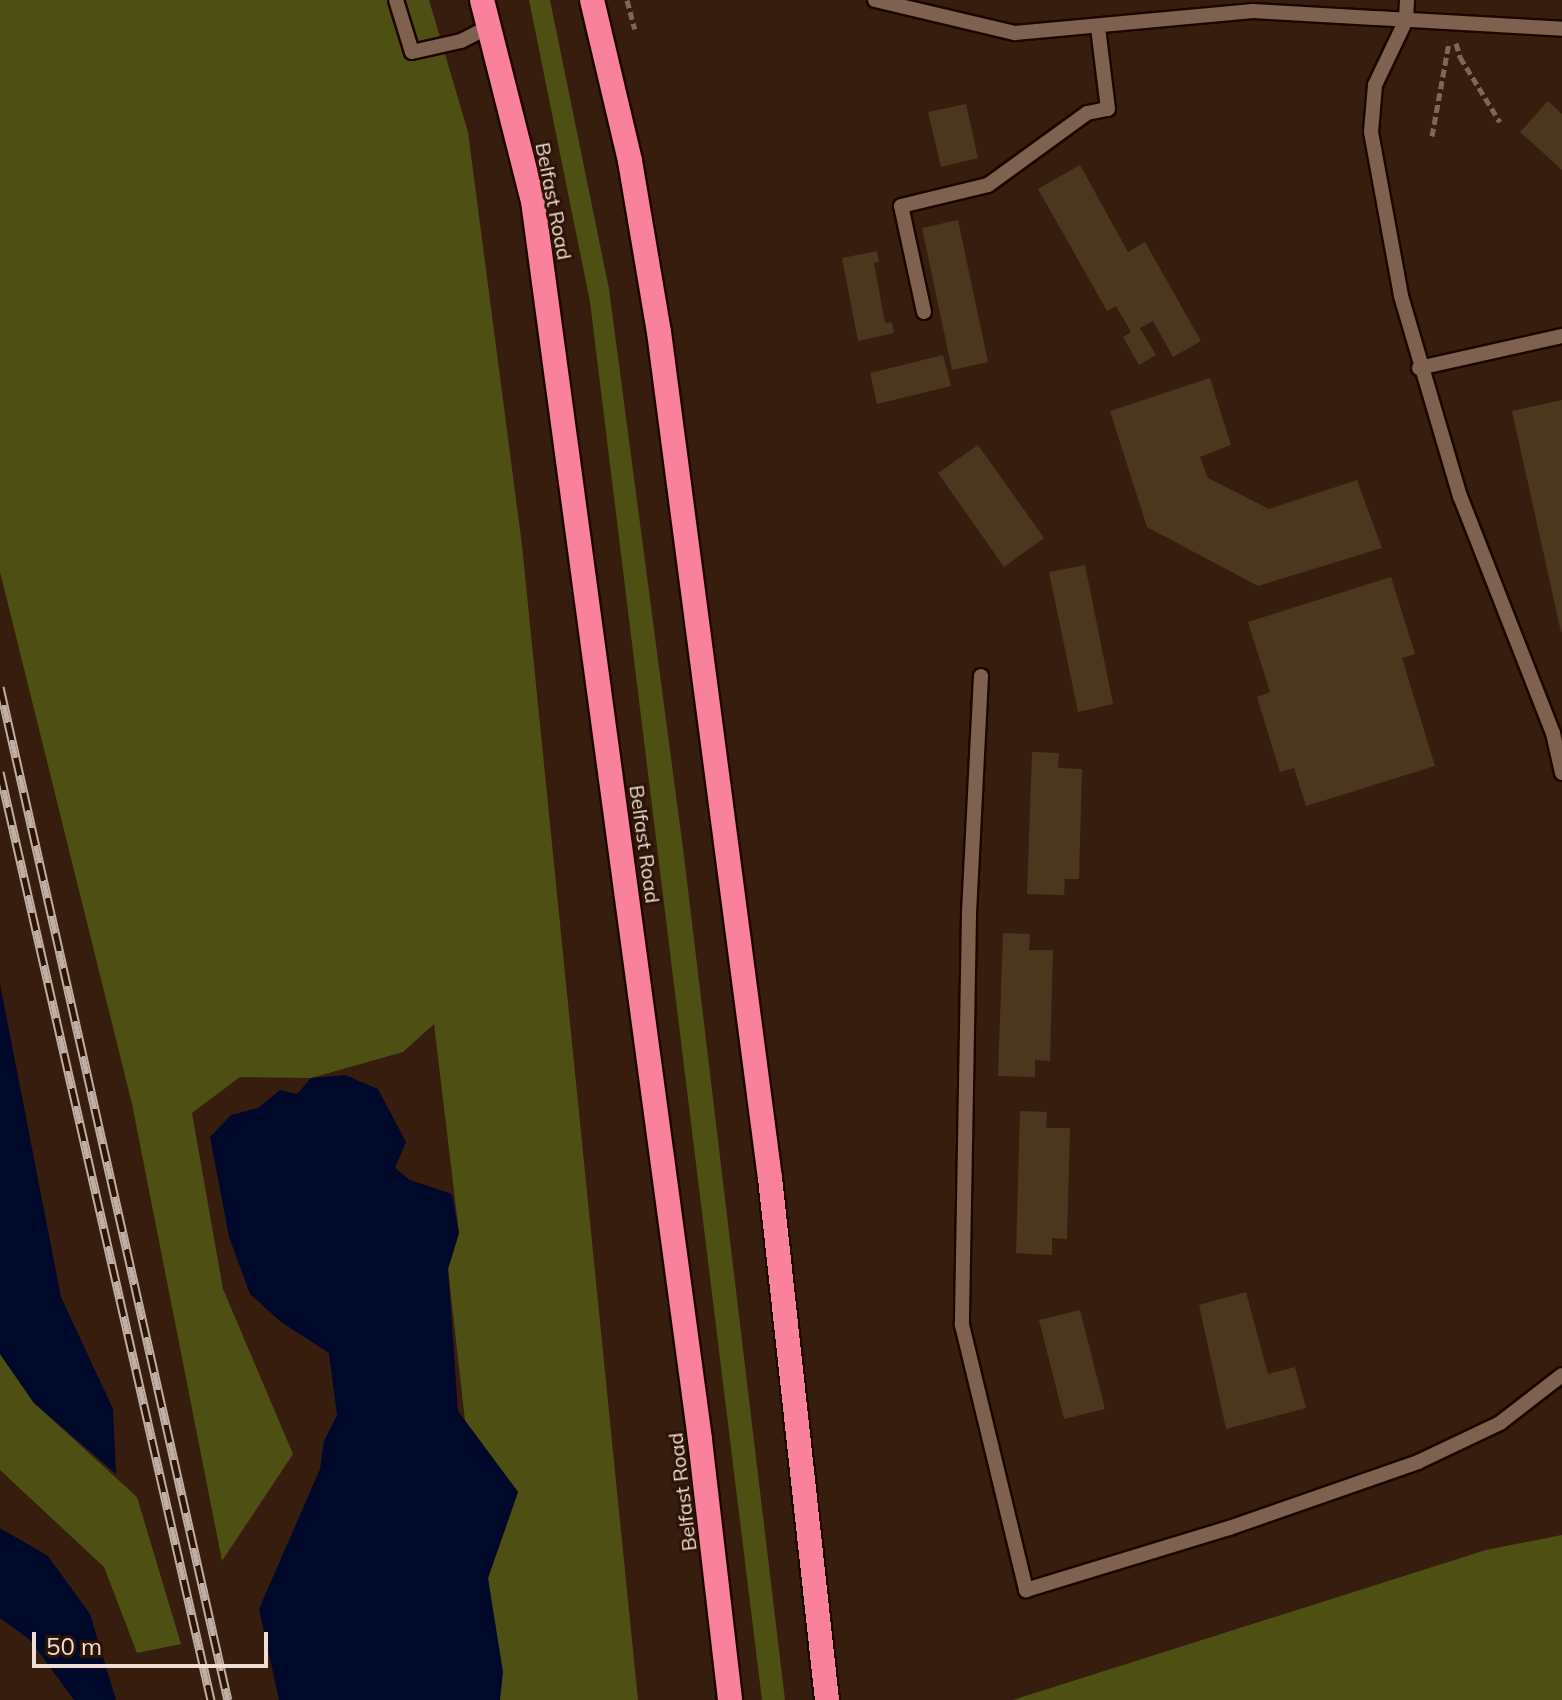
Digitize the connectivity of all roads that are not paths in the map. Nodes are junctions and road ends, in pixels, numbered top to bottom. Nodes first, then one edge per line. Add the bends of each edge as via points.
1 (396, 0) edge
2 (482, 0) edge
3 (592, 0) edge
4 (875, 0) edge
5 (1407, 0) edge
6 (1406, 20) junction
7 (489, 27) junction
8 (1098, 28) junction
9 (1562, 29) edge
10 (924, 312) dead end
11 (1562, 336) edge
12 (1419, 368) junction
13 (981, 676) dead end
14 (1558, 732) edge
15 (1562, 773) edge
16 (1562, 1375) edge
17 (730, 1700) edge
18 (827, 1700) edge

1 - 7 lane via 412,52 461,41
2 - 7 highway, Belfast Road
3 - 18 highway via 630,161 661,348 770,1178
4 - 8 lane via 1015,33
5 - 6 lane
6 - 8 lane via 1253,11
6 - 9 lane
6 - 12 lane via 1375,85 1371,132
7 - 17 highway, Belfast Road via 535,214 698,1424
8 - 10 lane via 1108,109 1087,113 988,185 901,206
11 - 12 lane
12 - 14 lane via 1460,496
13 - 16 lane via 969,915 962,1325 1026,1590 1418,1462 1500,1423
14 - 15 lane

